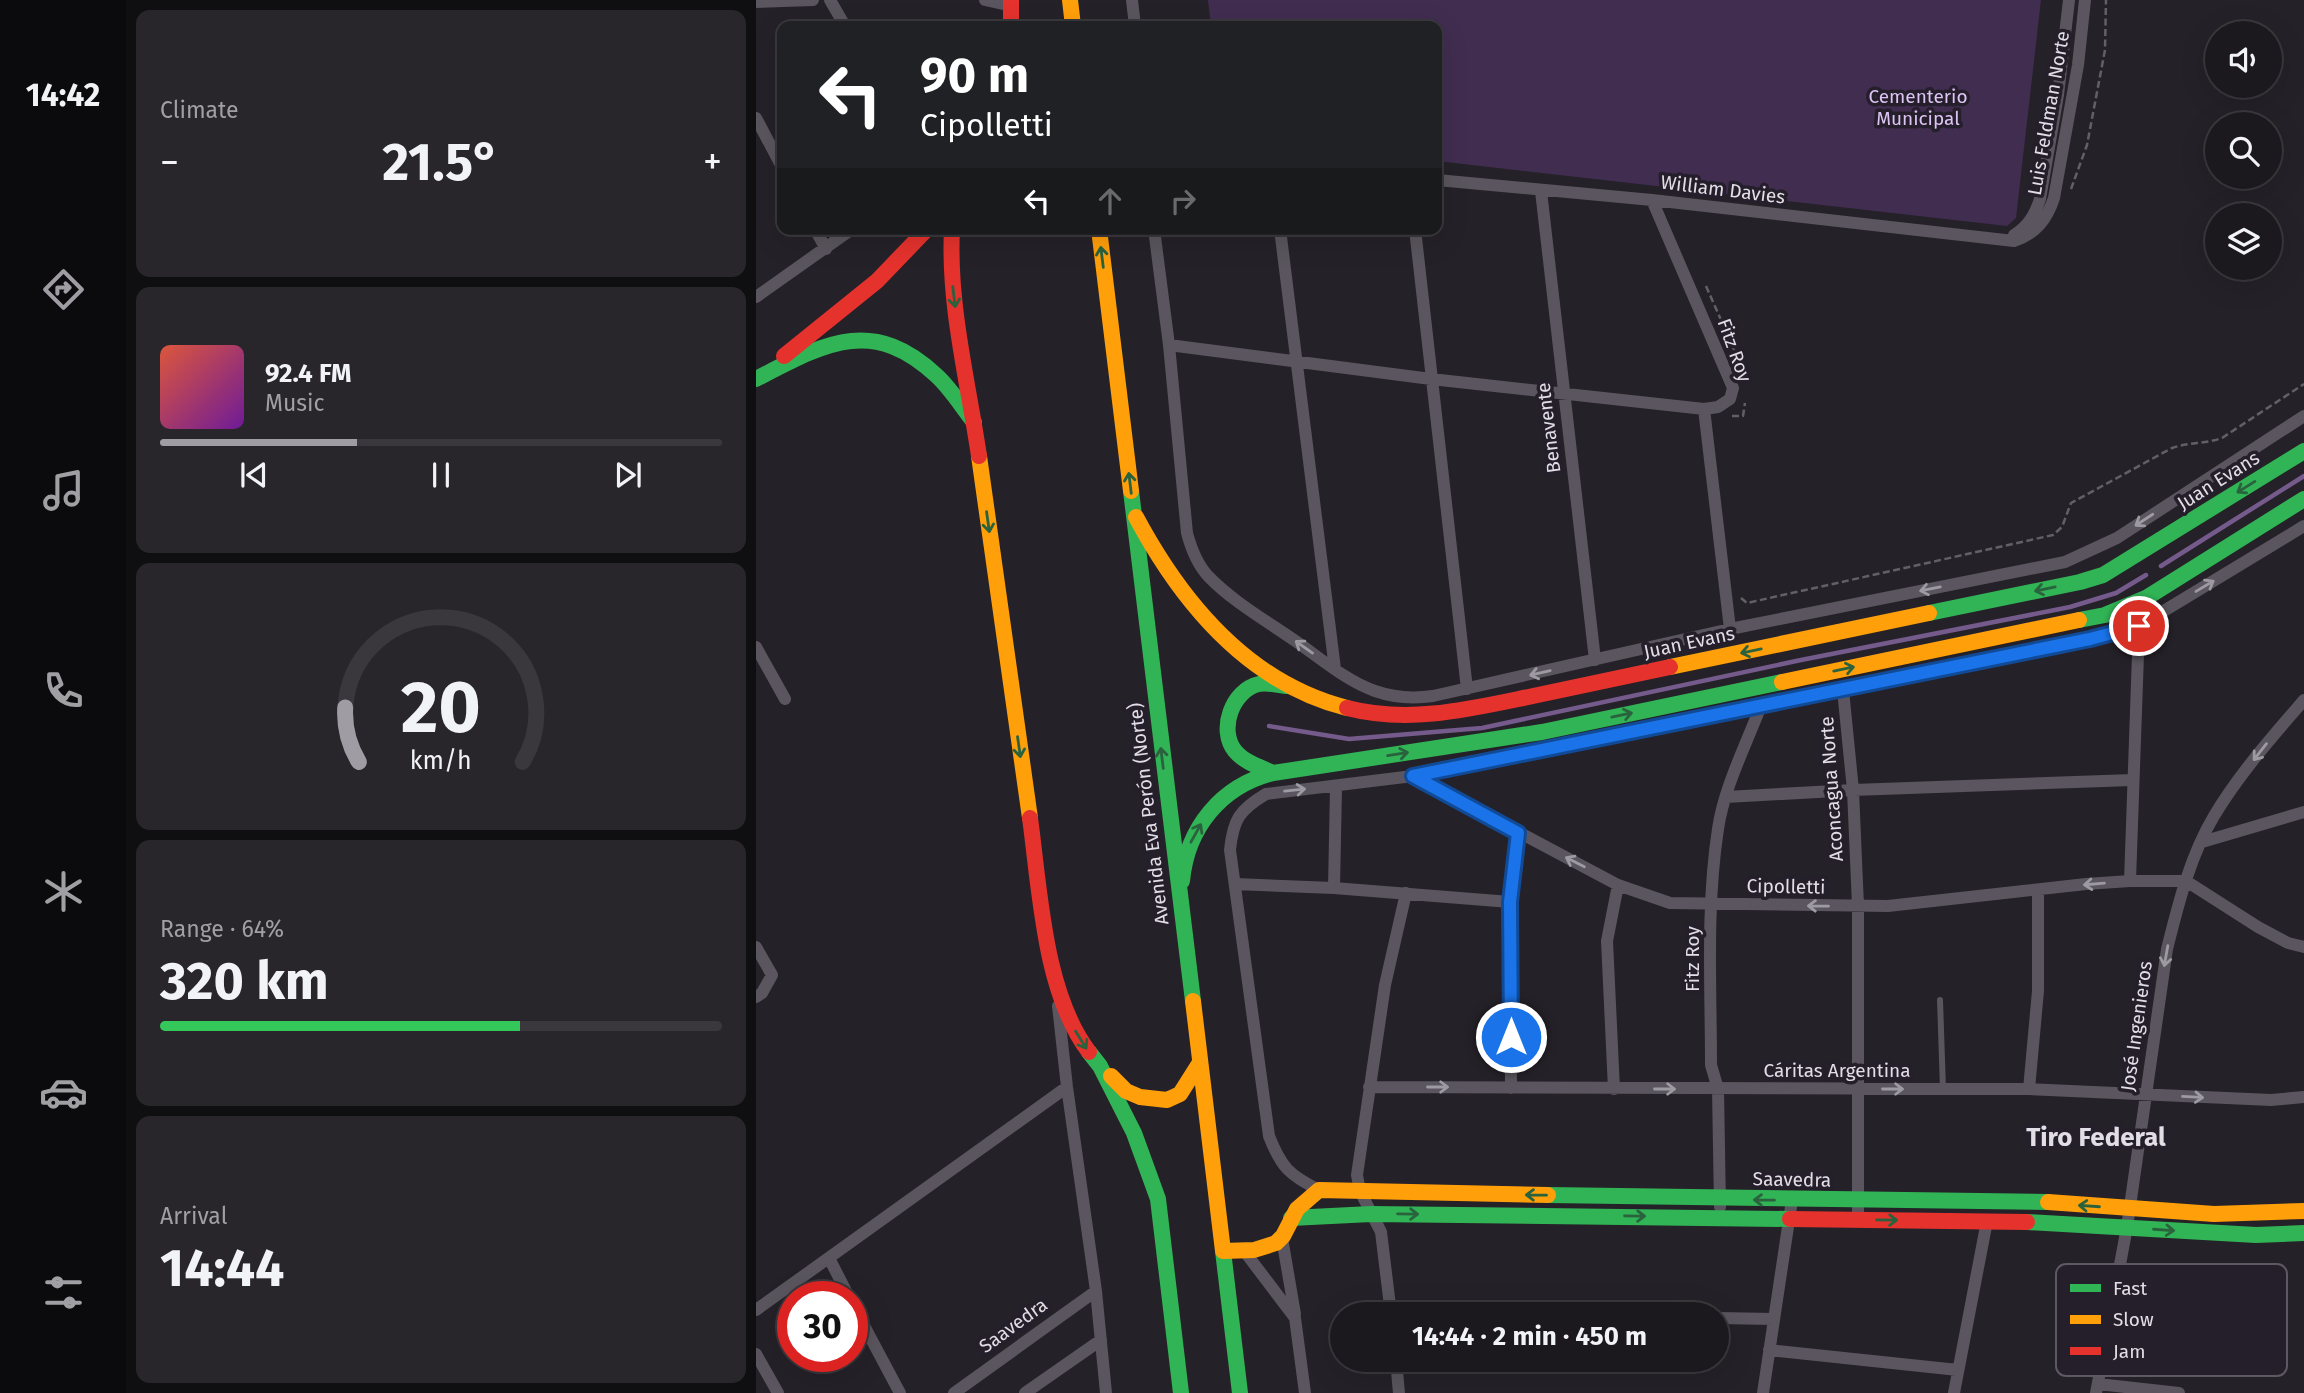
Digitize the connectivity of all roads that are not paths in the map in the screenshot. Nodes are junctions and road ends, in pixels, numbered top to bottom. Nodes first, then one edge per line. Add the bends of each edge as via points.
1 (813, 0) edge
2 (830, 0) edge
3 (985, 0) edge
4 (1070, 0) edge
5 (1132, 0) edge
6 (2069, 0) edge
7 (2085, 0) edge
8 (756, 2) edge
9 (1011, 3) edge
10 (842, 21) edge
11 (1011, 21) edge
12 (1072, 21) edge
13 (1134, 21) edge
14 (2062, 63) junction
15 (2078, 65) junction
16 (756, 118) edge
17 (777, 158) edge
18 (1442, 181) edge
19 (1541, 191) junction
20 (1652, 200) junction
21 (819, 235) edge
22 (844, 235) edge
23 (922, 235) edge
24 (952, 235) edge
25 (1100, 235) edge
26 (1155, 235) edge
27 (1281, 235) edge
28 (1416, 235) edge
29 (2004, 241) junction
30 (826, 249) junction
31 (756, 297) edge
32 (1169, 345) junction
33 (1296, 362) junction
34 (756, 378) edge
35 (1431, 379) junction
36 (1563, 393) junction
37 (1704, 409) junction
38 (2304, 416) edge
39 (974, 422) junction
40 (2304, 451) edge
41 (2304, 499) edge
42 (1133, 509) junction
43 (2304, 526) edge
44 (2139, 626) junction
45 (1730, 629) junction
46 (756, 647) edge
47 (1595, 660) junction
48 (1335, 669) junction
49 (1286, 686) junction
50 (1467, 690) junction
51 (1843, 690) junction
52 (785, 699) dead end
53 (2304, 700) edge
54 (1760, 708) junction
55 (1273, 773) junction
56 (1413, 776) junction
57 (2132, 780) junction
58 (1336, 787) junction
59 (1853, 790) junction
60 (1726, 797) junction
61 (2304, 812) edge
62 (1518, 833) junction
63 (2202, 842) junction
64 (2130, 881) junction
65 (2186, 881) junction
66 (1235, 884) junction
67 (1618, 885) junction
68 (1334, 888) junction
69 (2038, 890) junction
70 (1406, 893) junction
71 (1510, 902) junction
72 (1711, 905) junction
73 (1858, 906) junction
74 (1182, 923) junction
75 (756, 947) edge
76 (2304, 947) edge
77 (1055, 978) junction
78 (759, 995) edge
79 (1940, 1000) dead end
80 (1199, 1064) junction
81 (1100, 1066) junction
82 (1067, 1087) junction
83 (1369, 1087) junction
84 (1511, 1088) junction
85 (1614, 1088) junction
86 (1718, 1089) junction
87 (1858, 1089) junction
88 (1943, 1089) junction
89 (2029, 1089) junction
90 (2146, 1094) junction
91 (2304, 1097) edge
92 (1319, 1190) junction
93 (1360, 1191) junction
94 (1720, 1199) junction
95 (1792, 1200) junction
96 (1858, 1201) junction
97 (2130, 1209) junction
98 (2304, 1211) edge
99 (1371, 1214) junction
100 (1720, 1217) junction
101 (1291, 1218) junction
102 (1789, 1218) junction
103 (1858, 1220) junction
104 (1987, 1221) junction
105 (2127, 1227) junction
106 (2304, 1233) edge
107 (1282, 1238) junction
108 (1223, 1251) junction
109 (1245, 1252) junction
110 (829, 1258) junction
111 (2120, 1264) edge
112 (841, 1281) edge
113 (1096, 1291) junction
114 (1390, 1302) edge
115 (756, 1310) edge
116 (1295, 1318) junction
117 (1729, 1318) edge
118 (1774, 1320) junction
119 (868, 1333) edge
120 (1101, 1340) junction
121 (1769, 1350) junction
122 (756, 1354) edge
123 (1958, 1370) junction
124 (1397, 1372) edge
125 (2097, 1389) edge
126 (778, 1393) edge
127 (900, 1393) edge
128 (954, 1393) edge
129 (1025, 1393) edge
130 (1106, 1393) edge
131 (1181, 1393) edge
132 (1240, 1393) edge
133 (1305, 1393) edge
134 (1399, 1393) edge
135 (1763, 1393) edge
136 (1954, 1393) edge
137 (2179, 1393) edge

1 - 8 street
2 - 10 street
3 - 9 street
4 - 12 street
5 - 13 street
6 - 14 street, Luis Feldman Norte
7 - 15 street, Luis Feldman Norte
9 - 11 street
14 - 15 street
14 - 29 street, Luis Feldman Norte via 2040,199 2025,227
15 - 29 street, Luis Feldman Norte via 2049,213 2025,238
16 - 17 street
18 - 19 street, William Davies
19 - 20 street, William Davies
19 - 36 street, Benavente
20 - 29 street, William Davies
20 - 37 street, Fitz Roy via 1733,388 1730,399
21 - 30 street
22 - 30 street
23 - 34 street via 885,275
24 -> 39 street via 951,276
42 -> 25 street, Avenida Eva Perón (Norte)
26 - 32 street
27 - 33 street
28 - 35 street
30 - 31 street
32 - 33 street
48 -> 32 street, Juan Evans via 1246,607 1207,575 1194,554 1186,533
33 - 35 street
33 - 48 street
34 - 39 street via 815,349 870,338 916,357
35 - 36 street
35 - 50 street
36 - 37 street
36 - 47 street, Benavente
37 - 45 street
38 -> 45 street, Juan Evans via 2117,538 2065,562
39 -> 77 street
40 -> 49 street, Juan Evans via 2123,564 2080,582 1461,711 1370,714
55 -> 41 street via 1542,732 2105,615 2146,598
42 - 49 street, Juan Evans via 1169,575 1217,633
74 -> 42 street, Avenida Eva Perón (Norte)
44 -> 43 street
44 - 51 street
44 - 57 street
45 - 47 street, Juan Evans
46 - 52 street
47 -> 50 street, Juan Evans
48 - 50 street, Juan Evans via 1393,696 1413,699
49 - 55 street via 1257,684 1243,692 1227,727 1228,741 1236,752
51 - 54 street
51 - 59 street, Aconcagua Norte
53 -> 63 street, José Ingenieros via 2258,753 2213,817
54 - 56 street
54 - 60 street, Fitz Roy
74 -> 55 street via 1182,869 1196,828 1248,780
56 - 58 street
56 - 62 street, Cipolletti
57 - 59 street
57 - 64 street
66 -> 58 street via 1230,850 1236,819 1251,803 1290,789
58 - 68 street
59 - 60 street
59 - 73 street, Aconcagua Norte
60 - 72 street, Fitz Roy via 1718,828
61 - 63 street
67 -> 62 street, Cipolletti
62 - 71 street
63 - 65 street, José Ingenieros
64 - 65 street, Cipolletti
64 -> 69 street, Cipolletti
65 - 76 street via 2258,927
65 -> 90 street, José Ingenieros via 2166,949
66 - 68 street
66 - 92 street via 1269,1136 1278,1158 1295,1178
67 - 72 street, Cipolletti via 1670,903
67 - 85 street via 1606,941
68 - 70 street
69 - 73 street, Cipolletti
69 - 89 street via 2038,991
70 - 71 street
70 - 83 street
71 - 84 street
73 -> 72 street, Cipolletti
72 - 86 street, Fitz Roy via 1711,1065
73 - 87 street, Aconcagua Norte
74 - 80 street, Avenida Eva Perón (Norte)
75 - 78 street via 772,975
77 -> 81 street via 1080,1040
77 - 82 street
79 - 88 lane
80 - 81 street via 1180,1094 1167,1100 1126,1091
80 - 108 street, Avenida Eva Perón (Norte)
81 - 131 street via 1134,1133 1158,1199
82 - 110 street
82 - 113 street
83 -> 84 street, Cáritas Argentina
83 - 93 street via 1357,1175
84 - 85 street, Cáritas Argentina
85 -> 86 street, Cáritas Argentina
86 - 87 street, Cáritas Argentina
86 - 94 street, Fitz Roy
87 -> 88 street, Cáritas Argentina
87 - 96 street, Aconcagua Norte
88 - 89 street, Cáritas Argentina
89 - 90 street, Cáritas Argentina
90 -> 91 street, Cáritas Argentina via 2271,1100
90 - 97 street, José Ingenieros
92 - 93 street, Saavedra
92 - 101 street
94 -> 93 street, Saavedra
93 - 99 street
95 -> 94 street, Saavedra
94 - 100 street, Fitz Roy
95 - 96 street, Saavedra
95 - 102 street
97 -> 96 street, Saavedra via 2042,1202
96 - 103 street, Aconcagua Norte
97 - 98 street, Saavedra via 2214,1214
97 - 105 street, José Ingenieros
99 -> 100 street, Saavedra
99 - 101 street, Saavedra
99 - 114 street via 1381,1232
100 - 102 street, Saavedra
101 - 107 street
102 - 103 street, Saavedra
102 - 118 street
103 -> 104 street, Saavedra
104 - 105 street, Saavedra
104 - 123 street
105 -> 106 street, Saavedra
105 - 111 street, José Ingenieros
107 - 109 street
107 - 116 street
108 - 109 street
108 - 132 street, Avenida Eva Perón (Norte)
109 - 116 street
110 - 112 street
110 - 115 street
113 - 120 street
113 - 128 street, Saavedra
116 - 133 street
117 - 118 street
118 - 121 street
119 - 127 street
120 - 129 street
120 - 130 street
121 - 123 street
121 - 135 street
122 - 126 street
123 - 136 street
124 - 134 street
125 - 137 street

